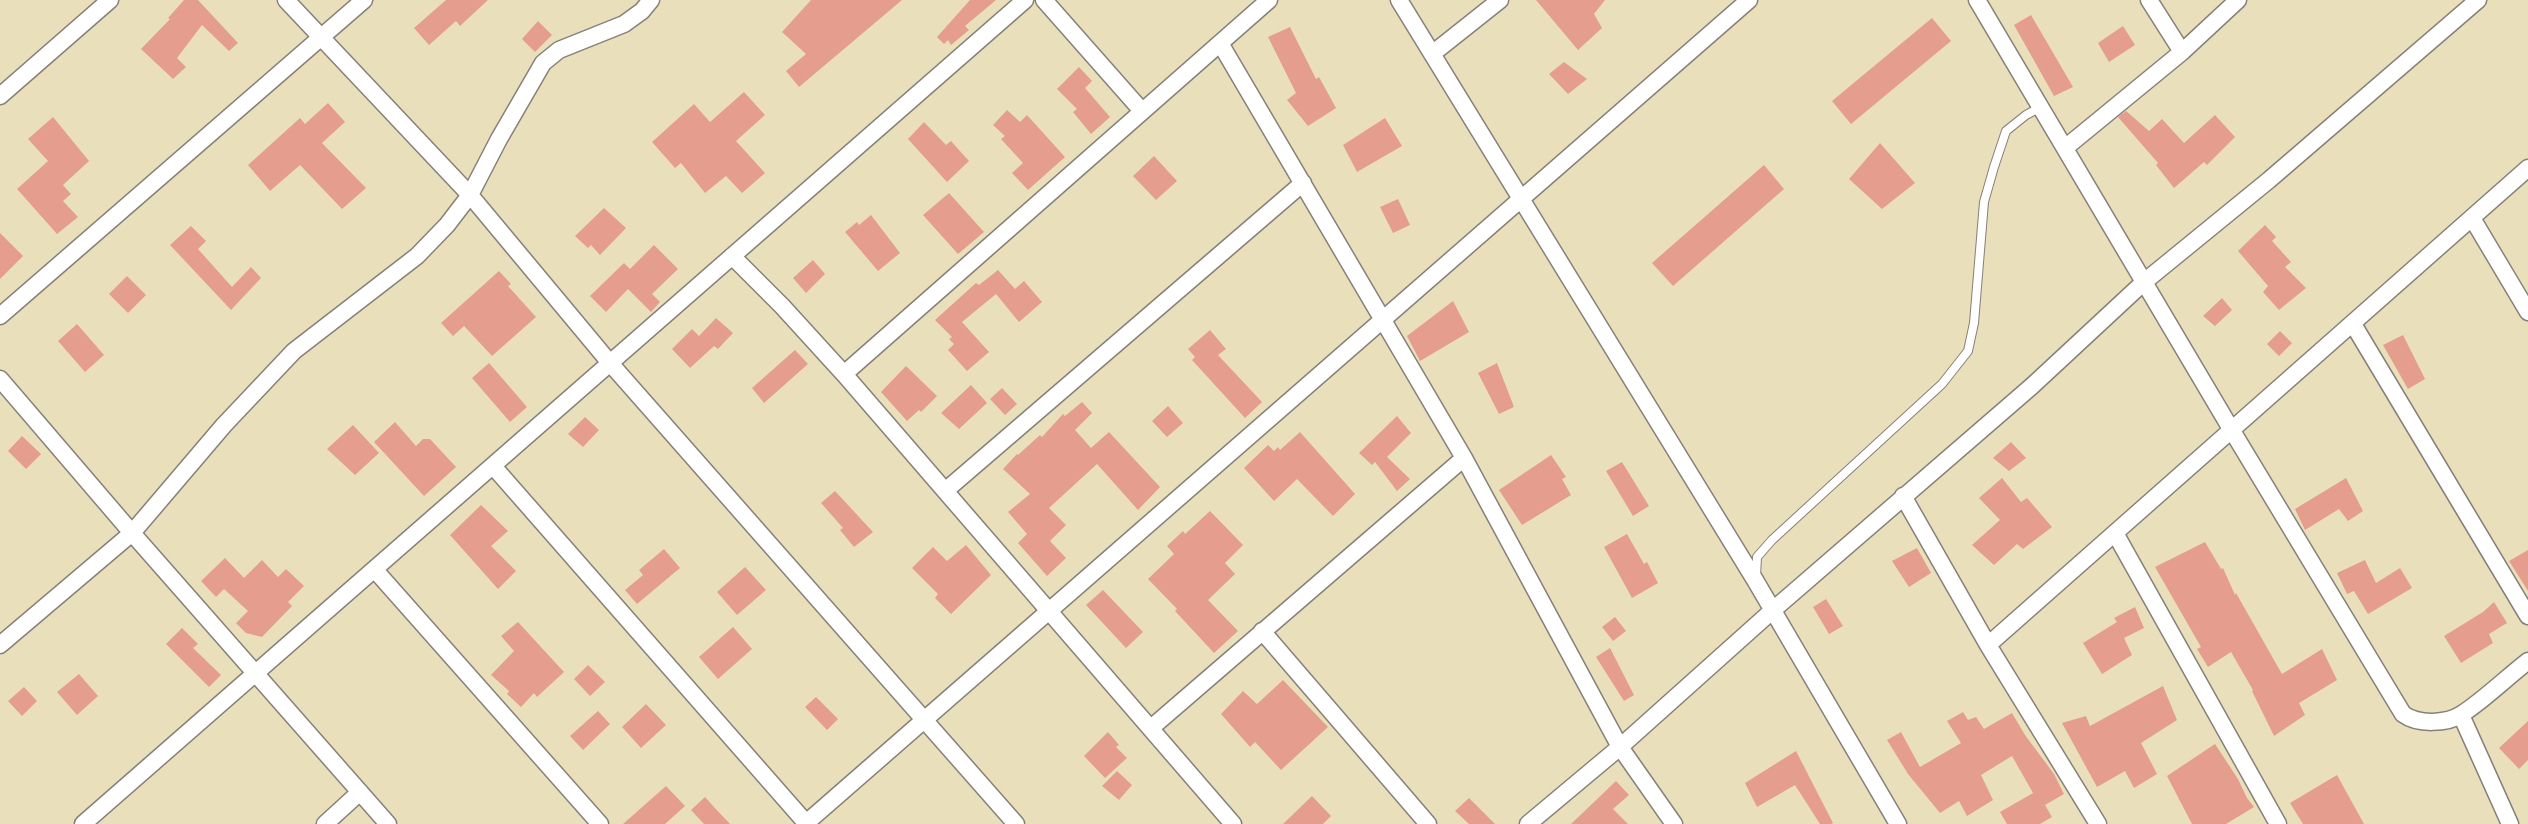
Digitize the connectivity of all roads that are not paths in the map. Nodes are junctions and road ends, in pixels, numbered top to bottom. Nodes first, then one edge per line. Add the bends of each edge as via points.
1 (286, 0) edge
2 (364, 0) edge
3 (651, 0) edge
4 (1025, 0) edge
5 (1044, 0) edge
6 (1268, 0) edge
7 (1399, 0) edge
8 (1500, 0) edge
9 (1749, 0) edge
10 (1977, 0) edge
11 (2149, 0) edge
12 (2238, 0) edge
13 (2478, 0) edge
14 (100, 3) edge
15 (320, 38) junction
16 (1220, 43) junction
17 (2182, 52) junction
18 (1432, 54) junction
19 (0, 96) edge
20 (2041, 107) junction
21 (1142, 111) junction
22 (2065, 148) junction
23 (2528, 168) edge
24 (1303, 183) junction
25 (470, 195) junction
26 (1521, 198) junction
27 (2472, 218) junction
28 (732, 256) junction
29 (2144, 282) junction
30 (2528, 312) edge
31 (0, 316) edge
32 (1382, 320) junction
33 (2353, 324) junction
34 (610, 363) junction
35 (844, 374) junction
36 (0, 378) edge
37 (2231, 430) junction
38 (1464, 458) junction
39 (494, 466) junction
40 (945, 491) junction
41 (1903, 496) junction
42 (132, 533) junction
43 (2115, 533) junction
44 (375, 570) junction
45 (1755, 580) junction
46 (1773, 610) junction
47 (1049, 611) junction
48 (2528, 616) edge
49 (1262, 632) junction
50 (0, 645) edge
51 (1988, 645) junction
52 (2528, 661) edge
53 (256, 673) junction
54 (2460, 715) junction
55 (924, 720) junction
56 (1151, 728) junction
57 (1620, 747) junction
58 (360, 792) junction
59 (83, 824) edge
60 (325, 824) edge
61 (388, 824) edge
62 (600, 824) edge
63 (806, 824) edge
64 (1016, 824) edge
65 (1233, 824) edge
66 (1428, 824) edge
67 (1528, 824) edge
68 (1674, 824) edge
69 (1898, 824) edge
70 (2098, 824) edge
71 (2278, 824) edge
72 (2510, 824) edge

1 - 15 street
2 - 15 street
3 - 25 street via 624,24 559,50 543,63
4 - 28 street
5 - 21 street
6 - 16 street
7 - 18 street
8 - 18 street
9 - 26 street
10 - 20 street
11 - 17 street
12 - 17 street
13 - 29 street via 2269,180
14 - 19 street
15 - 25 street
15 - 31 street
16 - 21 street
16 - 24 street
17 - 22 street
18 - 26 street
20 - 22 street
20 - 45 lane via 2006,131 1994,167 1984,202 1974,324 1968,351 1942,384 1772,540 1757,558
21 - 35 street
22 - 29 street
23 - 27 street
24 - 32 street
24 - 40 street
25 - 34 street
25 - 42 street via 417,256 294,351 224,424
26 - 32 street
26 - 45 street
27 - 30 street
27 - 33 street
28 - 34 street
28 - 35 street
29 - 37 street
29 - 41 street via 2032,386
32 - 38 street
32 - 47 street
33 - 37 street
33 - 48 street
34 - 39 street
34 - 55 street
35 - 40 street
36 - 42 street
37 - 43 street
37 - 54 street via 2403,714 2433,722
38 - 49 street
38 - 57 street
39 - 44 street
39 - 63 street
40 - 47 street
41 - 46 street
41 - 51 street
42 - 50 street
42 - 53 street
43 - 51 street
43 - 71 street
44 - 53 street
44 - 62 street
45 - 46 street
46 - 57 street
46 - 69 street
47 - 55 street
47 - 56 street
49 - 56 street
49 - 66 street
51 - 70 street
52 - 54 street
53 - 58 street
53 - 59 street
54 - 72 street
55 - 63 street
55 - 64 street
56 - 65 street
57 - 67 street
57 - 68 street
58 - 60 street
58 - 61 street

